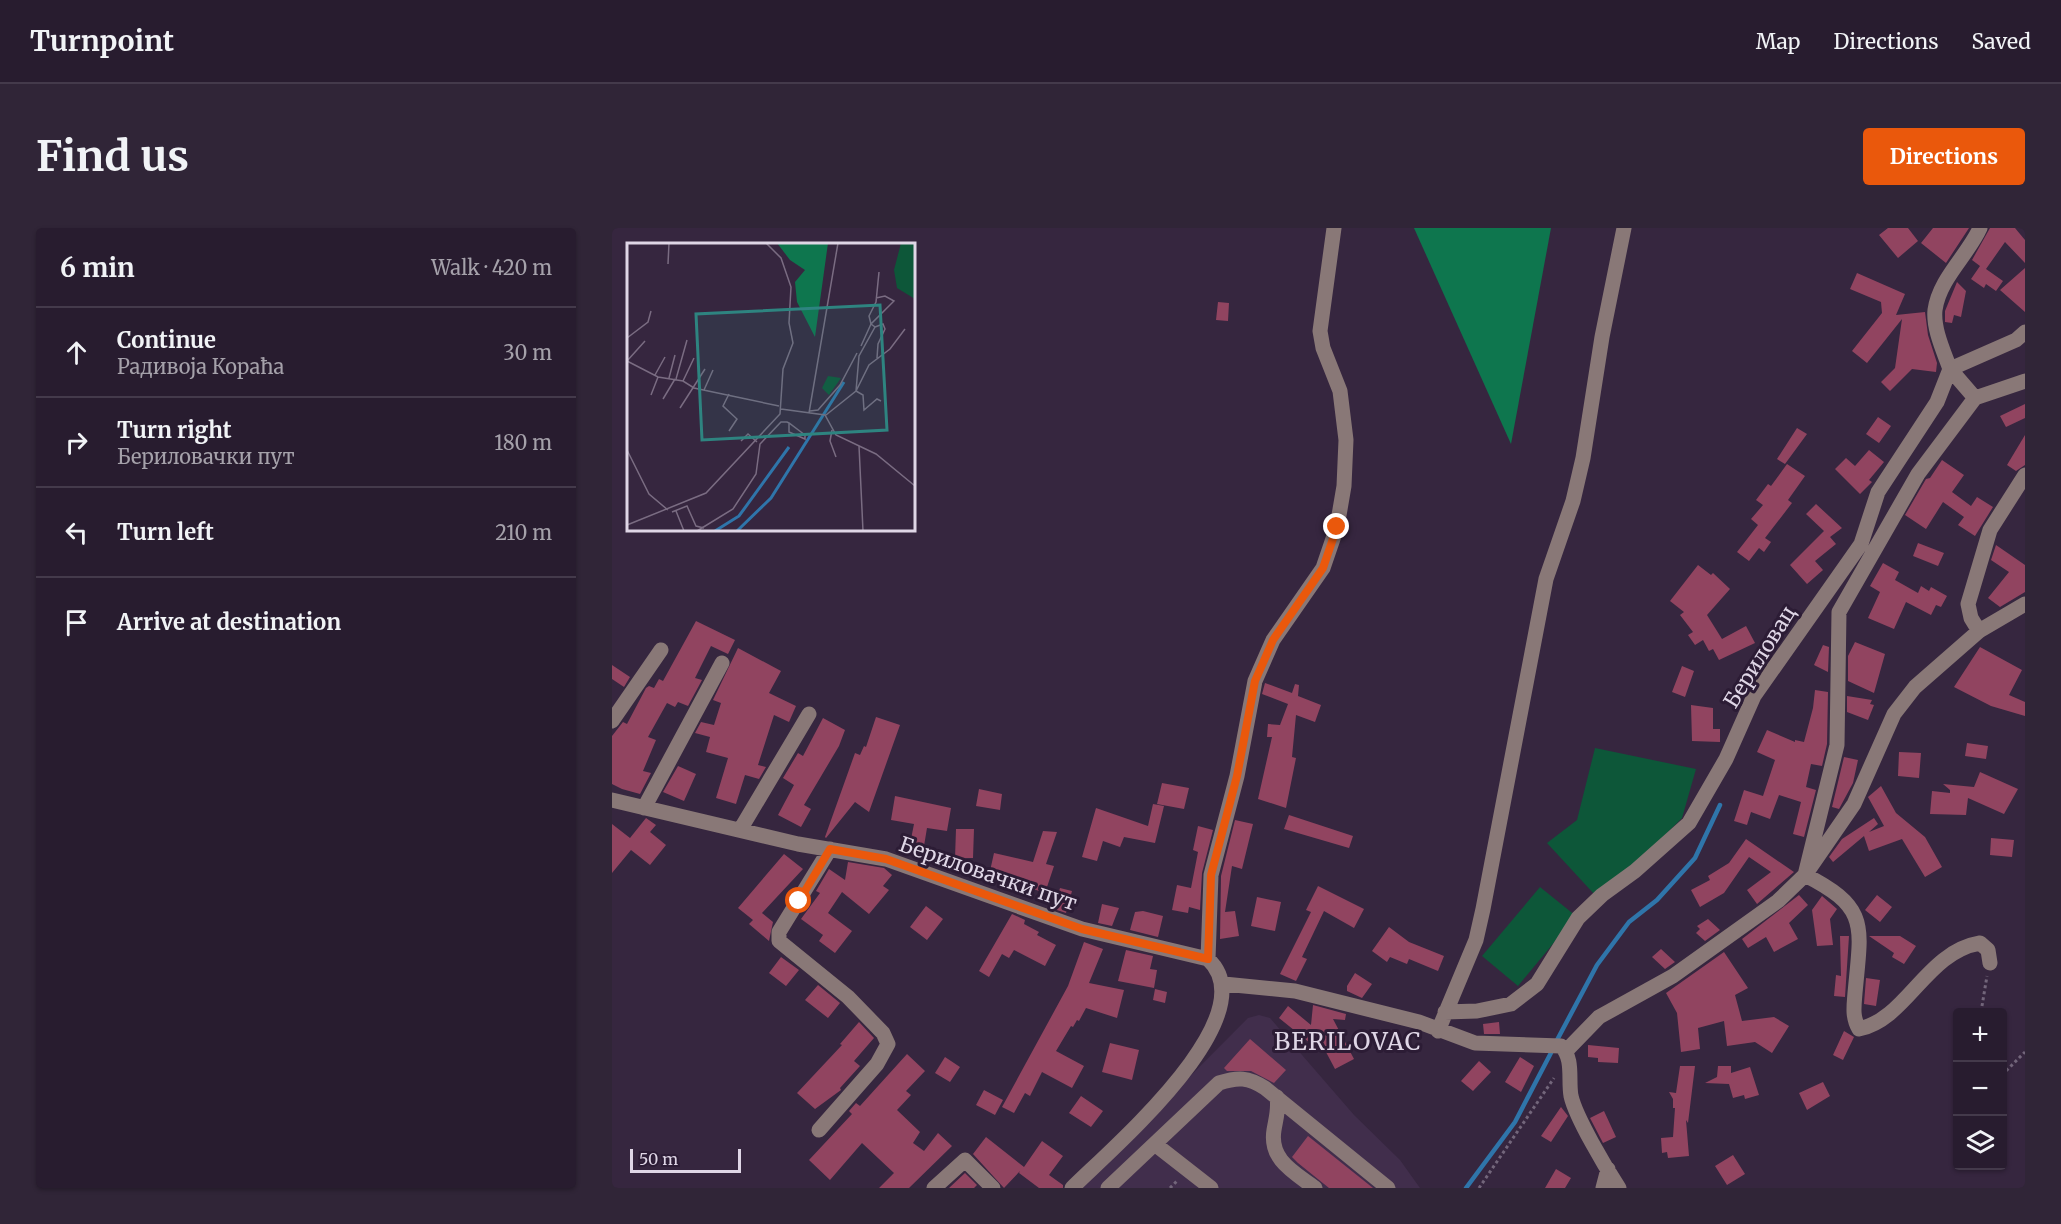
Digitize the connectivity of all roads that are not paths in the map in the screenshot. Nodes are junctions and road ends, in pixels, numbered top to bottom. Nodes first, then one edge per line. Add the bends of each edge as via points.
1 (1334, 228) edge
2 (1624, 228) edge
3 (1980, 228) edge
4 (2025, 332) edge
5 (1950, 369) junction
6 (2025, 381) edge
7 (1975, 398) junction
8 (2025, 475) edge
9 (2025, 604) edge
10 (1979, 631) junction
11 (661, 650) dead end
12 (723, 663) dead end
13 (809, 714) dead end
14 (612, 721) edge
15 (612, 800) edge
16 (644, 808) junction
17 (740, 830) junction
18 (830, 849) junction
19 (1805, 875) junction
20 (1208, 959) junction
21 (1990, 963) road end
22 (1224, 984) junction
23 (1445, 1012) junction
24 (1438, 1031) junction
25 (1561, 1050) junction
26 (1276, 1097) junction
27 (819, 1130) dead end
28 (1156, 1145) junction
29 (1608, 1169) junction
30 (934, 1188) edge
31 (993, 1188) edge
32 (1072, 1188) edge
33 (1108, 1188) edge
34 (1211, 1188) edge
35 (1315, 1188) edge
36 (1389, 1188) edge
37 (1603, 1188) edge
38 (1619, 1188) edge

1 - 20 street via 1320,331 1340,391 1346,440 1337,527 1323,568 1273,640 1255,681 1237,776 1211,875
2 - 23 street via 1583,458 1573,501 1546,579 1476,940
3 - 5 street via 1947,279 1935,310 1939,338
4 - 5 street via 2016,340
5 - 7 street
5 - 23 street, Бериловац via 1937,402 1878,492 1861,544 1755,696 1726,759 1689,823 1578,918 1537,984 1511,1004
6 - 7 street
7 - 19 street via 1918,474 1839,612 1837,745
8 - 10 street via 1990,530 1968,604
9 - 10 street
10 - 19 street via 1916,687 1894,714 1854,804
11 - 14 street
12 - 16 street
13 - 17 street
15 - 16 street, Бериловачки пут
16 - 17 street, Бериловачки пут
17 - 18 street, Бериловачки пут
18 - 20 street, Бериловачки пут via 908,866 1082,929
18 - 27 street via 779,932 778,941 848,997 883,1033 888,1044 877,1064
19 - 21 street via 1833,889 1855,913 1860,937 1854,1015 1859,1029 1896,1007 1944,958 1963,946 1980,944 1988,950
19 - 25 street via 1778,902 1673,976 1599,1017
20 - 22 street via 1219,969
22 - 24 street via 1295,991 1419,1022
22 - 32 street via 1217,1021 1178,1080
23 - 24 street
24 - 25 street via 1475,1043
25 - 29 street via 1571,1097
26 - 28 street via 1251,1079 1235,1077 1219,1083
26 - 35 street via 1279,1107 1274,1150 1280,1162
26 - 36 street
28 - 33 street
28 - 34 street
29 - 37 street
29 - 38 street
30 - 31 street via 965,1160

